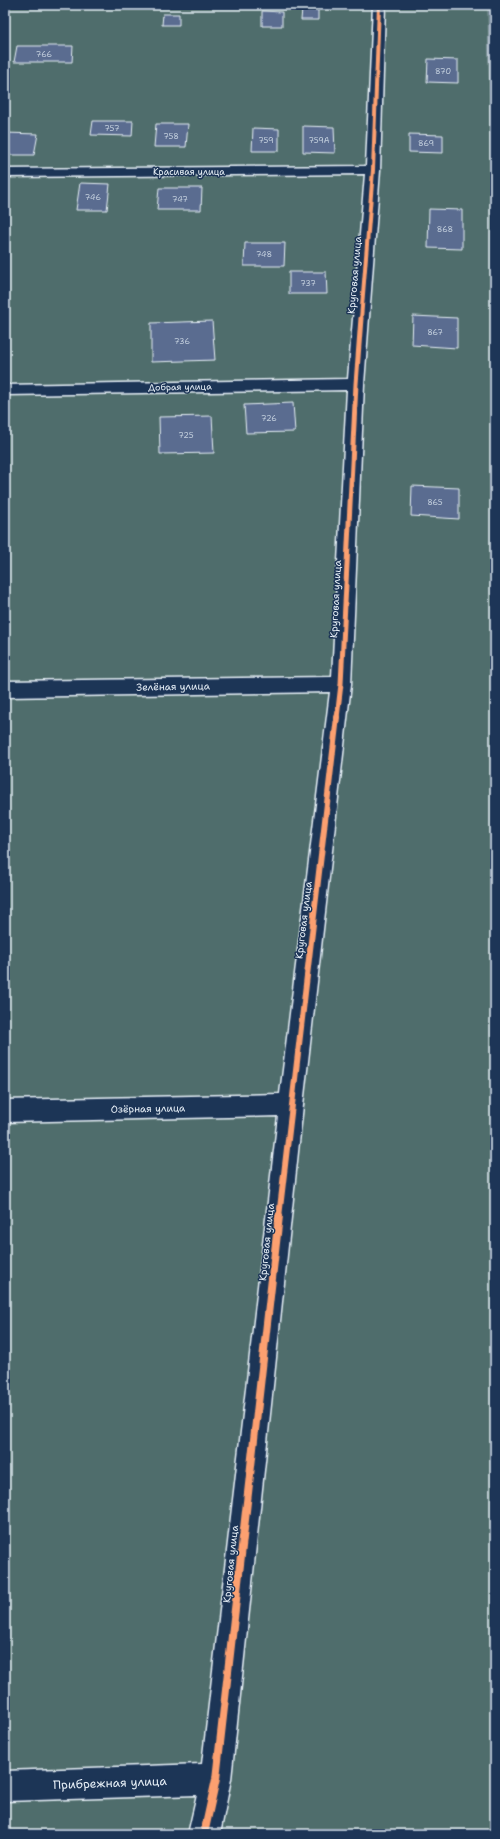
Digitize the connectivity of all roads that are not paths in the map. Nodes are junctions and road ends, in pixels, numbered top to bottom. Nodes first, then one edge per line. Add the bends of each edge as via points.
1 (380, 5) edge
2 (373, 170) junction
3 (5, 173) edge
4 (356, 384) junction
5 (5, 390) edge
6 (341, 684) junction
7 (5, 689) edge
8 (292, 1105) junction
9 (5, 1111) edge
10 (216, 1779) junction
11 (5, 1786) edge
12 (204, 1834) edge

1 - 2 street, Круговая улица
2 - 3 street, Красивая улица
2 - 4 street, Круговая улица
4 - 5 street, Добрая улица
4 - 6 street, Круговая улица
6 - 7 street, Зелёная улица
6 - 8 street, Круговая улица
8 - 9 street, Озёрная улица
8 - 10 street, Круговая улица
10 - 11 street, Прибрежная улица
10 - 12 street, Круговая улица

